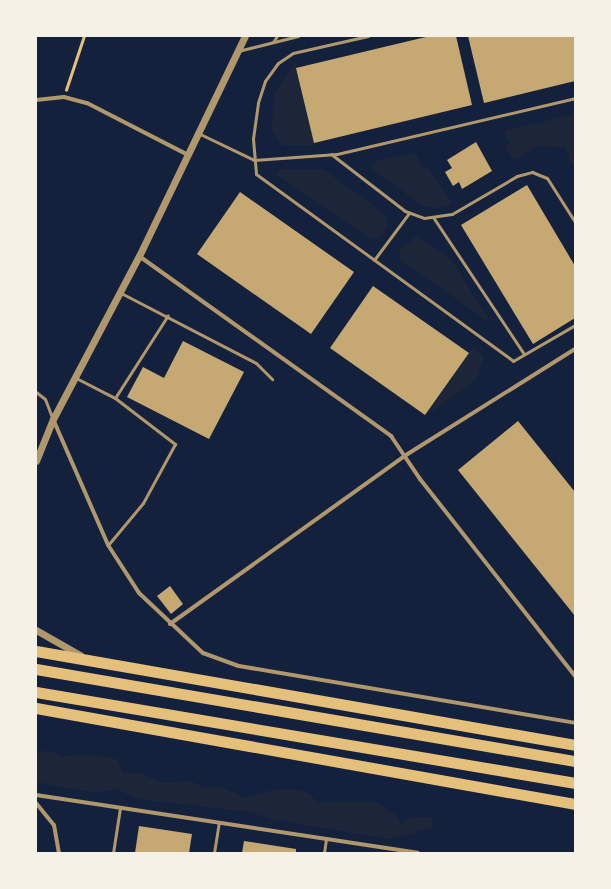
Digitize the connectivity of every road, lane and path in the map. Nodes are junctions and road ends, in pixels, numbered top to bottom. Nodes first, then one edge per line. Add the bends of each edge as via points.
1 (84, 36) edge
2 (245, 36) edge
3 (276, 36) edge
4 (298, 36) edge
5 (368, 36) edge
6 (273, 42) junction
7 (238, 52) junction
8 (64, 96) junction
9 (575, 98) edge
10 (36, 100) edge
11 (198, 133) junction
12 (331, 154) junction
13 (188, 155) junction
14 (254, 160) junction
15 (409, 213) junction
16 (433, 217) junction
17 (575, 222) edge
18 (139, 256) junction
19 (374, 260) junction
20 (120, 292) junction
21 (168, 315) junction
22 (575, 325) edge
23 (575, 349) edge
24 (524, 354) junction
25 (75, 378) junction
26 (272, 379) dead end
27 (36, 392) edge
28 (115, 398) junction
29 (53, 419) junction
30 (406, 455) junction
31 (36, 461) edge
32 (108, 545) junction
33 (170, 624) junction
34 (36, 630) edge
35 (36, 651) edge
36 (103, 663) junction
37 (36, 669) edge
38 (575, 676) edge
39 (36, 692) edge
40 (36, 708) edge
41 (575, 722) edge
42 (575, 745) edge
43 (575, 761) edge
44 (575, 783) edge
45 (36, 795) edge
46 (36, 803) edge
47 (575, 804) edge
48 (120, 808) junction
49 (219, 822) junction
50 (326, 839) junction
51 (59, 853) edge
52 (113, 853) edge
53 (214, 853) edge
54 (324, 853) edge
55 (418, 853) edge

1 - 8 path
2 - 7 street
3 - 6 lane
4 - 6 lane
5 - 14 lane via 293,53 278,62 265,81 258,103
6 - 7 lane
7 - 11 street
8 - 10 street
8 - 13 street via 87,103
9 - 12 lane
11 - 13 street
11 - 14 lane
12 - 14 lane
12 - 15 lane
13 - 18 street
14 - 19 lane via 256,174
15 - 16 lane
15 - 19 lane
16 - 17 lane via 452,214 517,176 532,172 547,178
16 - 24 lane
18 - 20 street
18 - 30 street via 391,436
19 - 24 lane via 513,361
20 - 21 lane
20 - 25 street
21 - 26 lane via 256,363
21 - 28 lane
22 - 24 lane
23 - 30 street
25 - 28 lane
25 - 29 street
27 - 29 lane via 44,399
28 - 32 lane via 175,444 143,503
29 - 31 street
29 - 32 street
30 - 33 street
30 - 38 street via 420,479
32 - 33 street via 139,593
33 - 41 street via 203,653 239,666
34 - 36 street via 57,645
35 - 36 highway
36 - 42 highway
37 - 43 highway
39 - 44 highway
40 - 47 highway
45 - 48 street
46 - 51 street via 54,825
48 - 49 street
48 - 52 lane
49 - 50 street
49 - 53 lane
50 - 54 lane
50 - 55 street

